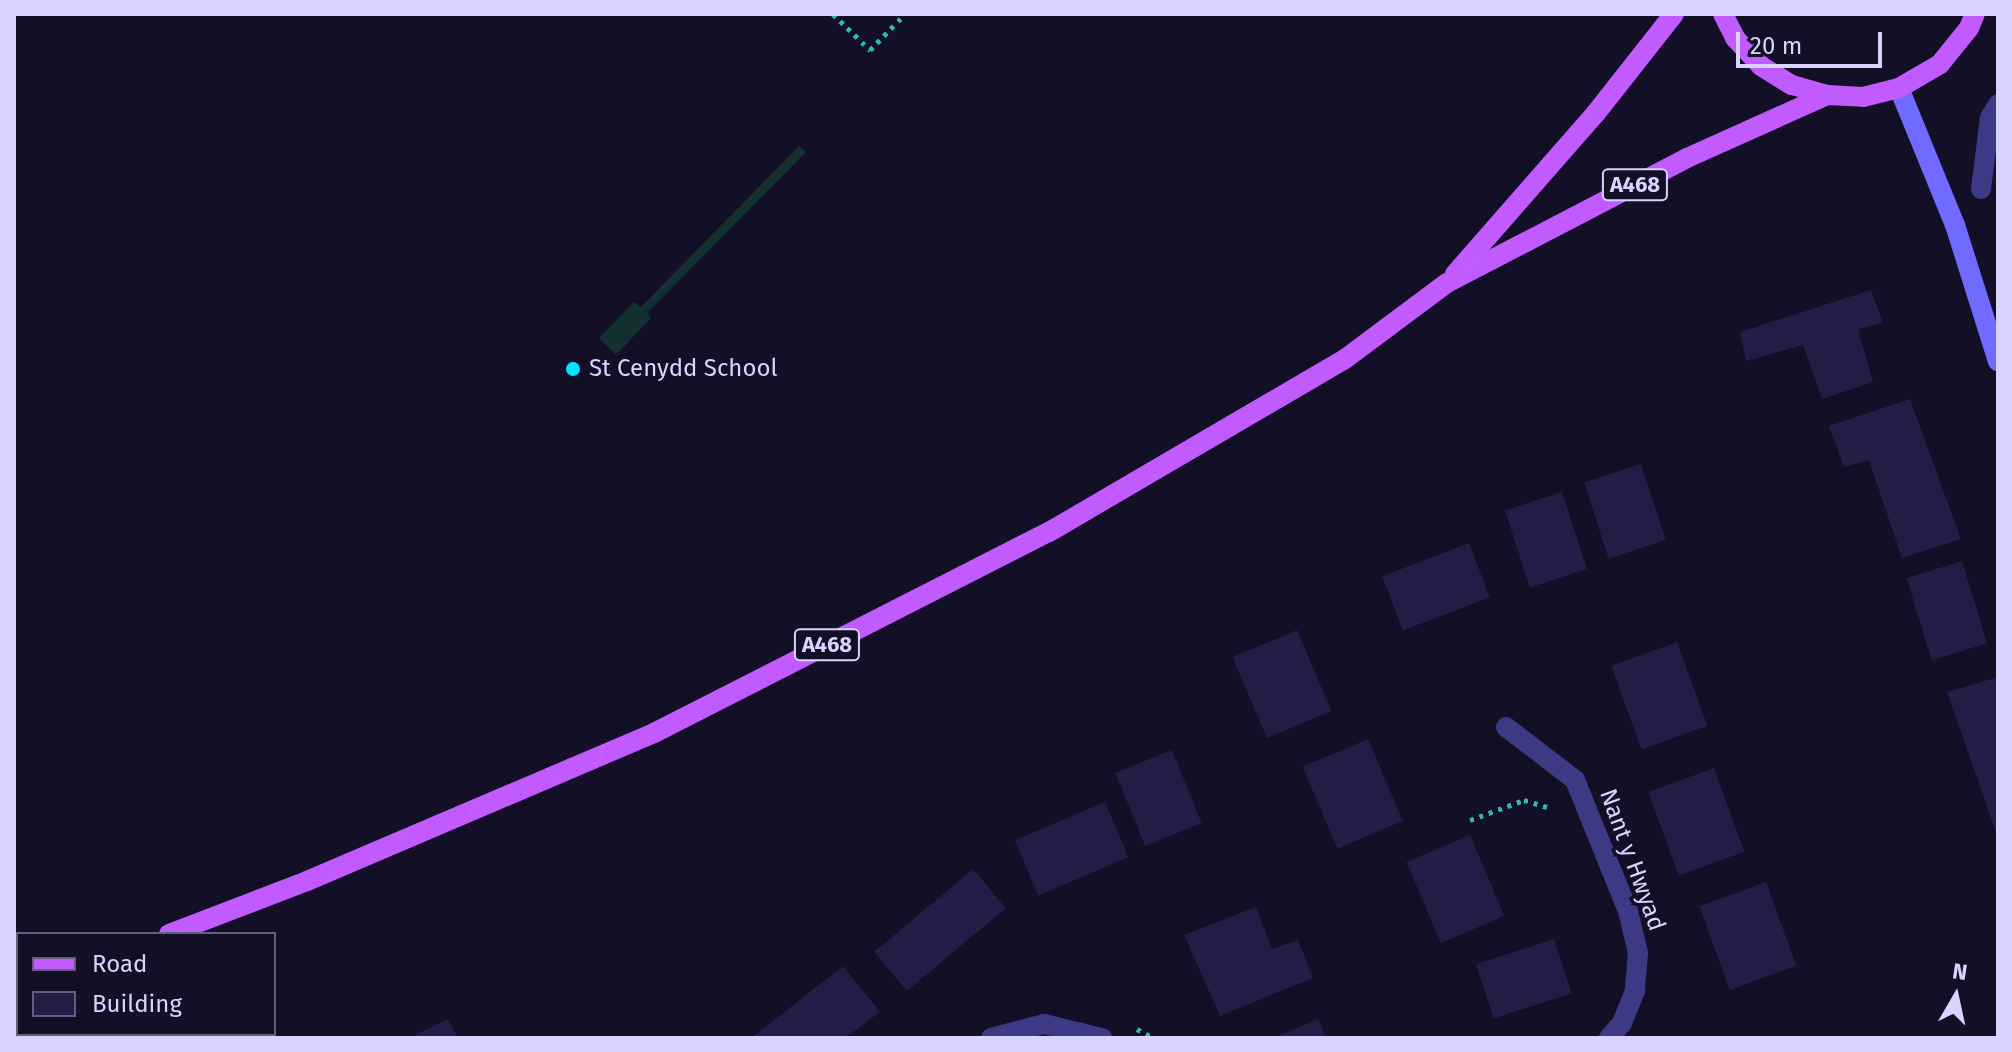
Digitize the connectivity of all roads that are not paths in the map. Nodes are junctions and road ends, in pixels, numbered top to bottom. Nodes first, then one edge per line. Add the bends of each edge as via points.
1 (1674, 14) edge
2 (1723, 14) edge
3 (1975, 14) edge
4 (1899, 88) junction
5 (1827, 95) junction
6 (1998, 104) edge
7 (1981, 189) dead end
8 (1447, 283) junction
9 (1998, 361) edge
10 (1506, 727) dead end
11 (174, 932) edge
12 (991, 1038) edge
13 (1102, 1038) edge
14 (1609, 1038) edge

1 - 8 main road, A468 via 1596,113
2 - 5 main road via 1735,38 1761,66 1792,85
3 - 4 main road via 1940,64
4 - 5 main road via 1863,97
4 - 9 main road via 1955,225
5 - 8 main road, A468 via 1687,158
6 - 7 street via 1990,118
8 - 11 main road, A468 via 1345,359 993,561 654,733
10 - 14 street, Nant y Hwyad via 1575,780 1628,911 1638,953 1635,991 1622,1023
12 - 13 street via 1044,1024

